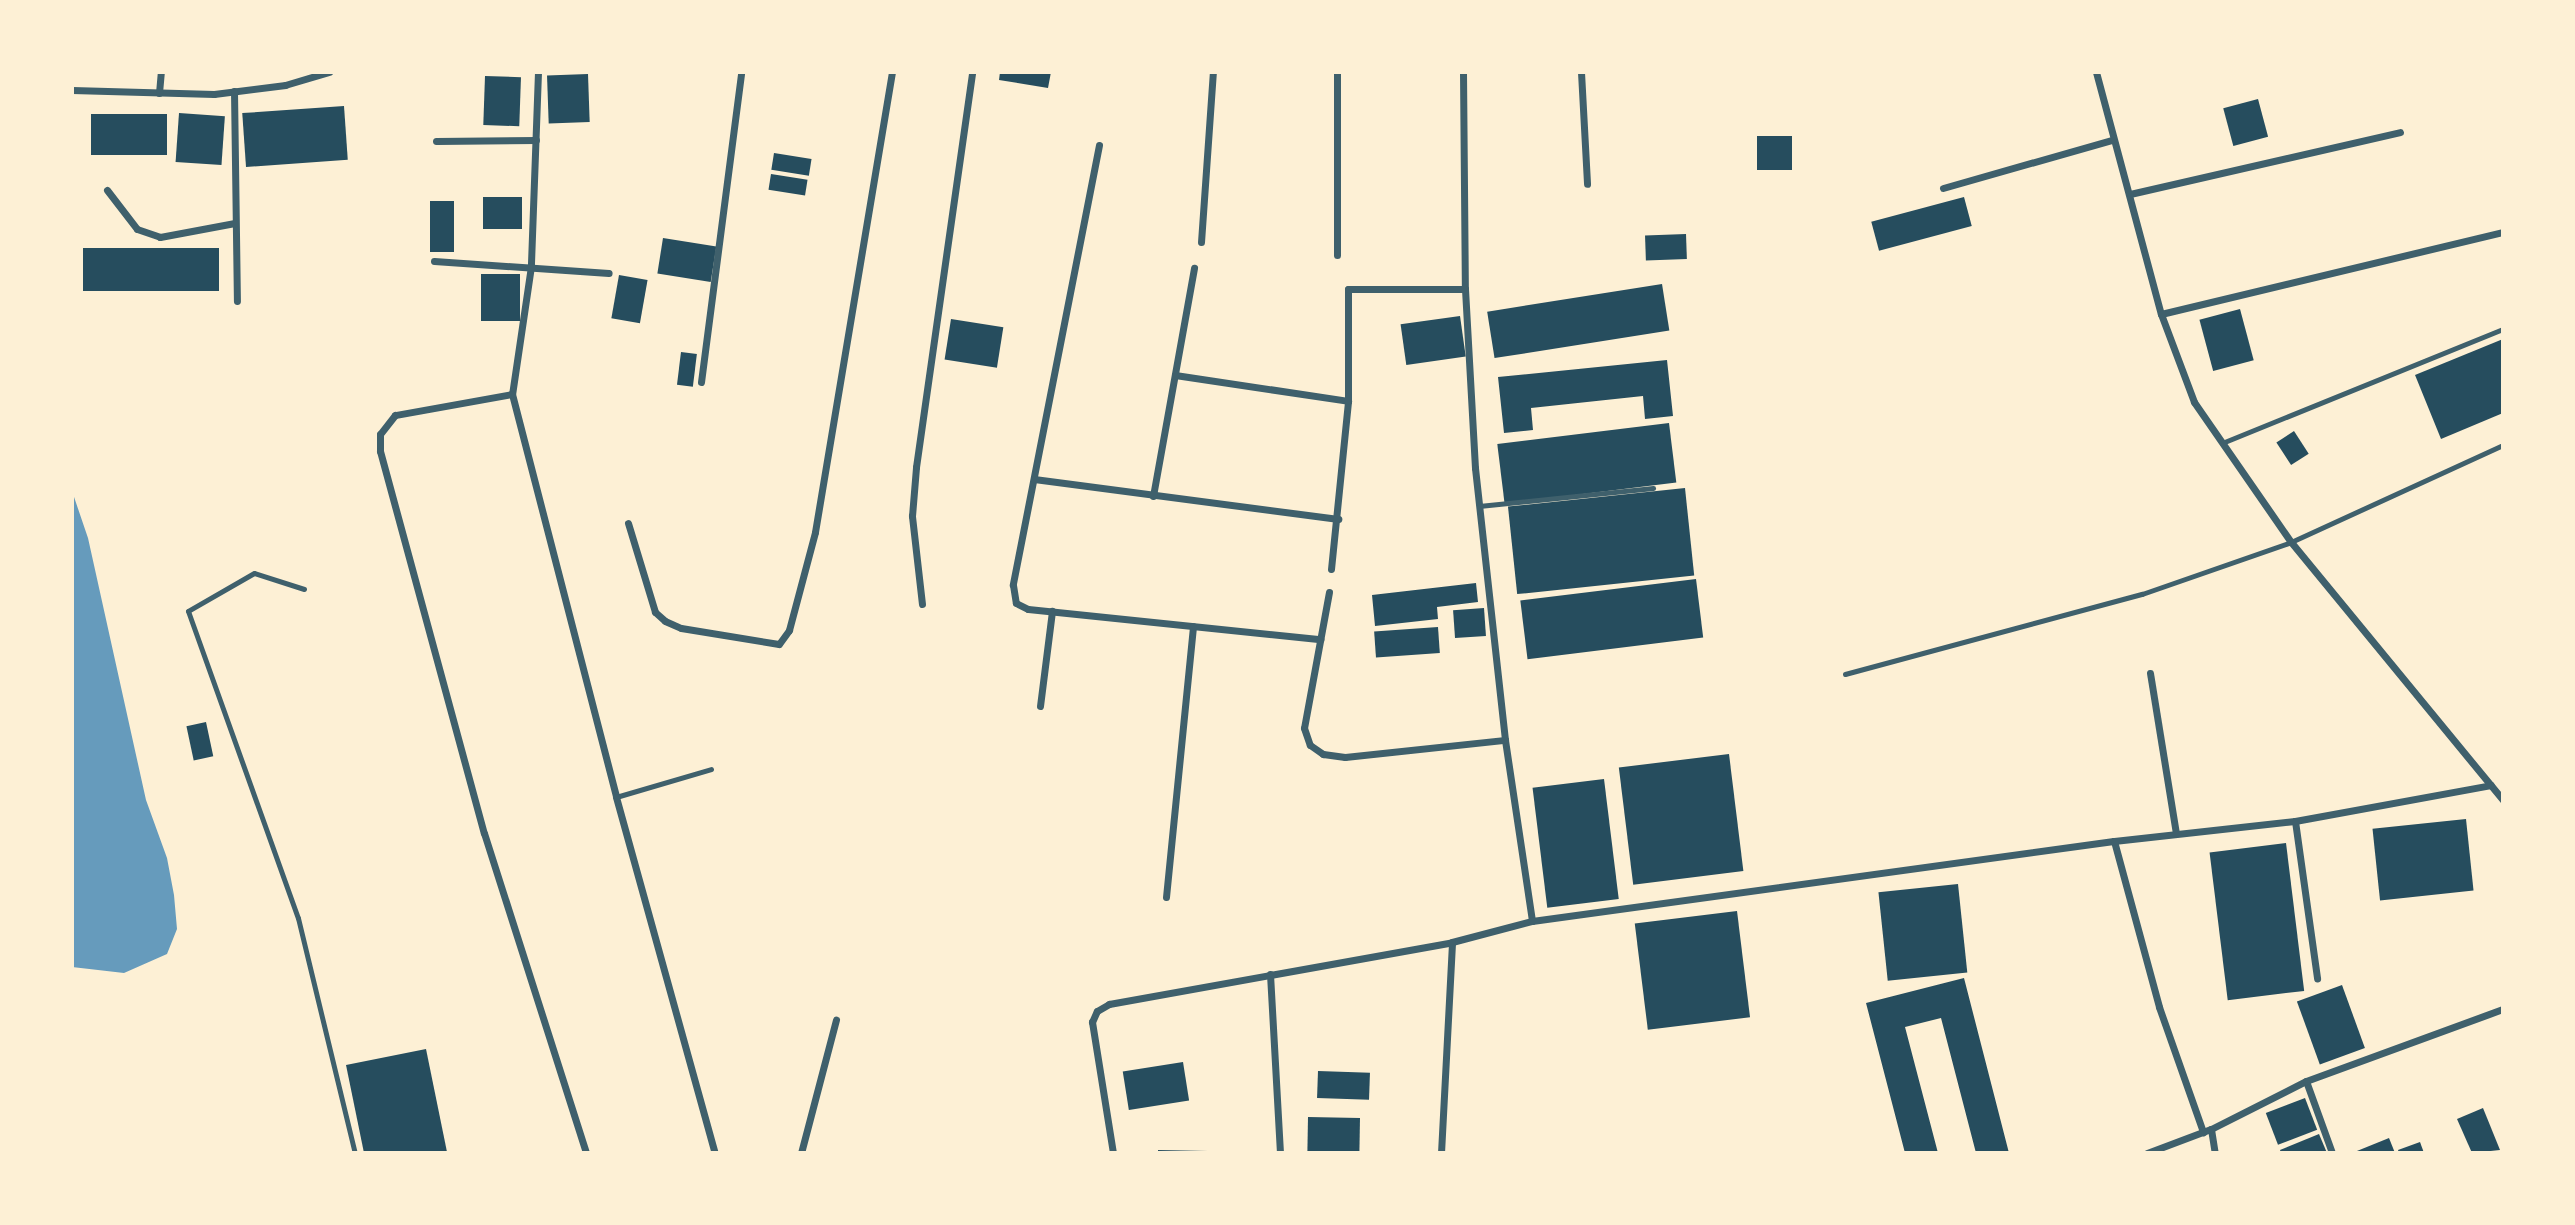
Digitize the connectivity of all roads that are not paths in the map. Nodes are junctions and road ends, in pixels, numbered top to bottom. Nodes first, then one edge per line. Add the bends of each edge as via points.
1 (161, 72) edge
2 (329, 72) edge
3 (538, 72) edge
4 (741, 72) edge
5 (892, 72) edge
6 (972, 72) edge
7 (1213, 72) edge
8 (1337, 72) edge
9 (1463, 72) edge
10 (1581, 72) edge
11 (2096, 72) edge
12 (72, 90) edge
13 (234, 91) junction
14 (159, 93) junction
15 (2400, 132) dead end
16 (536, 139) junction
17 (2111, 140) junction
18 (436, 141) dead end
19 (1099, 145) dead end
20 (1587, 184) dead end
21 (1943, 188) dead end
22 (107, 190) dead end
23 (2130, 194) junction
24 (235, 223) junction
25 (2503, 232) edge
26 (1201, 242) dead end
27 (1337, 255) dead end
28 (434, 261) dead end
29 (531, 266) junction
30 (1194, 268) dead end
31 (610, 273) dead end
32 (1465, 289) junction
33 (237, 301) dead end
34 (2161, 314) junction
35 (2503, 329) edge
36 (1175, 375) junction
37 (701, 382) dead end
38 (512, 394) junction
39 (1348, 401) junction
40 (2222, 443) junction
41 (2503, 445) edge
42 (1034, 478) junction
43 (1653, 488) dead end
44 (1153, 496) junction
45 (1479, 506) junction
46 (1338, 519) junction
47 (628, 523) dead end
48 (2291, 542) junction
49 (1331, 569) dead end
50 (304, 589) dead end
51 (1329, 592) dead end
52 (922, 604) dead end
53 (1052, 611) junction
54 (1193, 626) junction
55 (1320, 639) junction
56 (2150, 673) dead end
57 (1846, 674) dead end
58 (1040, 706) dead end
59 (1505, 740) junction
60 (711, 769) dead end
61 (2491, 785) junction
62 (616, 797) junction
63 (2503, 800) edge
64 (2295, 821) junction
65 (2176, 833) junction
66 (2114, 841) junction
67 (1166, 897) dead end
68 (1532, 921) junction
69 (1452, 942) junction
70 (1270, 974) junction
71 (2317, 978) dead end
72 (2503, 1009) edge
73 (836, 1020) dead end
74 (2306, 1081) junction
75 (2211, 1129) junction
76 (2203, 1132) junction
77 (355, 1153) edge
78 (586, 1153) edge
79 (715, 1153) edge
80 (801, 1153) edge
81 (1113, 1153) edge
82 (1280, 1153) edge
83 (1441, 1153) edge
84 (2147, 1153) edge
85 (2215, 1153) edge
86 (2332, 1153) edge

1 - 14 street
2 - 13 street via 285,85
3 - 16 street
4 - 37 street
5 - 47 street via 815,532 795,593 789,630 779,644 681,628 664,621 655,612
6 - 52 street via 916,467 912,516
7 - 26 street
8 - 27 street
9 - 32 street
10 - 20 street
11 - 17 street
12 - 14 street
13 - 14 street
13 - 24 street
15 - 23 street
16 - 18 street
16 - 29 street
17 - 21 street
17 - 23 street
19 - 42 street
22 - 24 street via 137,229 160,237
23 - 34 street
24 - 33 street
25 - 34 street
28 - 29 street
29 - 31 street
29 - 38 street
30 - 36 street
32 - 39 street via 1348,289
32 - 45 street
34 - 40 street via 2194,402
35 - 40 lane
36 - 39 street
36 - 44 street
38 - 62 street
38 - 78 street via 396,415 380,434 380,451 484,833
39 - 46 street
40 - 48 street
41 - 48 lane
42 - 44 street
42 - 53 street via 1014,596 1019,606
43 - 45 lane
44 - 46 street
45 - 59 street
46 - 49 street
48 - 57 lane via 2142,594
48 - 61 street
50 - 77 lane via 254,573 188,611 298,918
51 - 55 street
53 - 54 street
53 - 58 street
54 - 55 street
54 - 67 street
55 - 59 street via 1304,728 1310,745 1323,754 1345,757
56 - 65 street
59 - 68 street
60 - 62 lane
61 - 63 street
61 - 64 street
62 - 79 street
64 - 65 street
64 - 71 street
65 - 66 street
66 - 68 street
66 - 76 street via 2160,1007
68 - 69 street
69 - 70 street
69 - 83 street
70 - 81 street via 1140,997 1097,1011 1092,1022
70 - 82 street
72 - 74 street
73 - 80 street
74 - 75 street
74 - 86 street
75 - 76 street
75 - 85 street
76 - 84 street

